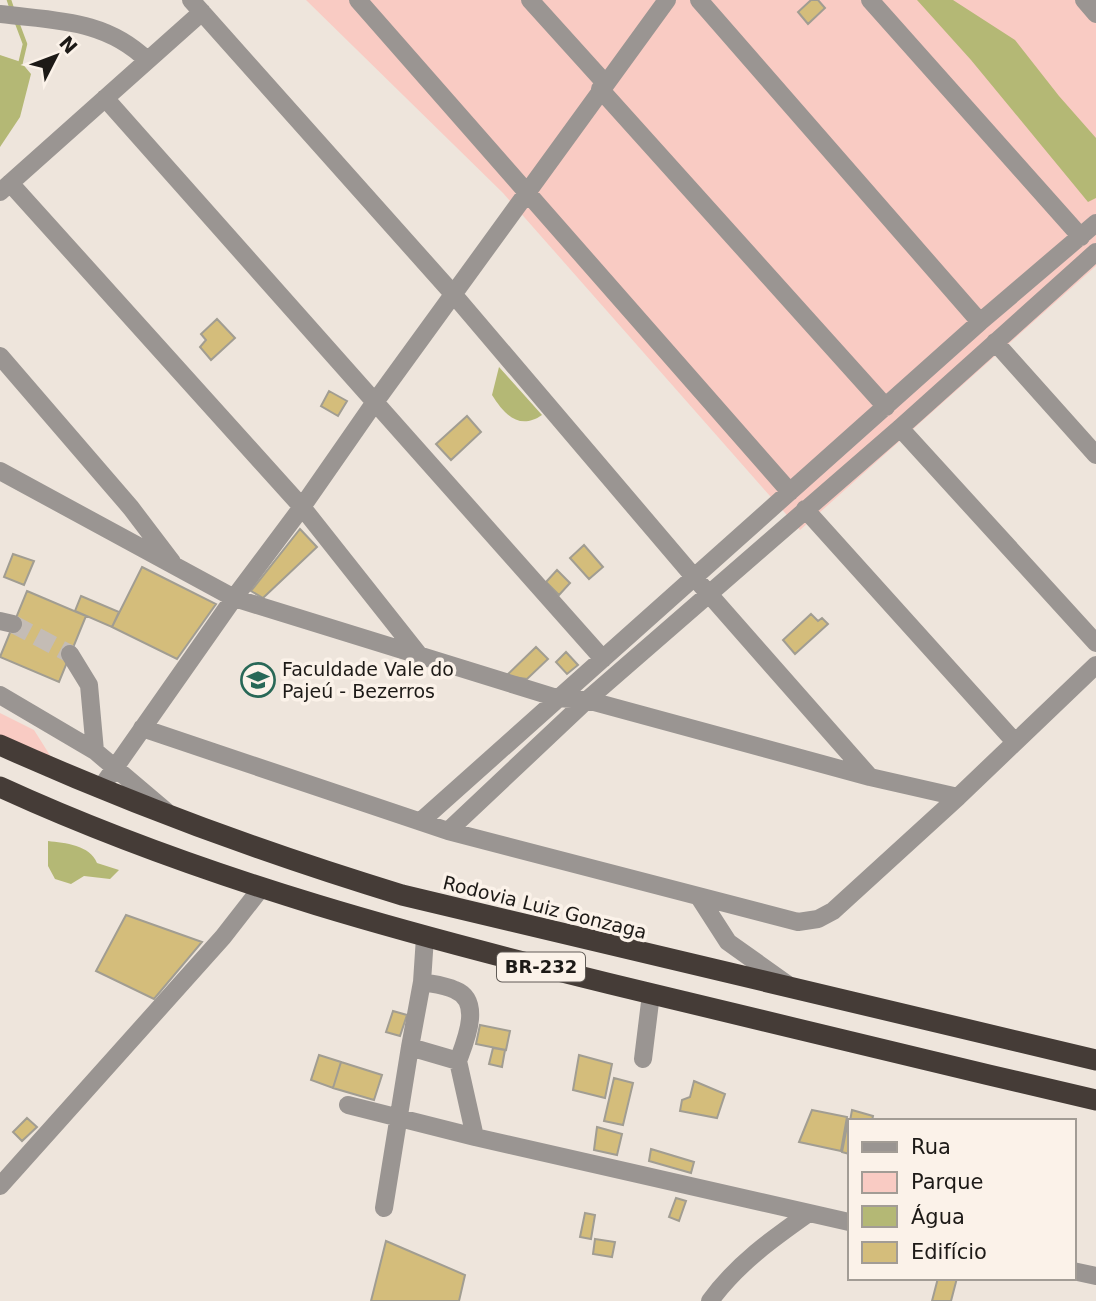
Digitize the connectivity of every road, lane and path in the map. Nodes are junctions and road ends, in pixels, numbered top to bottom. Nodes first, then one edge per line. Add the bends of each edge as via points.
1 (358, 0) edge
2 (530, 0) edge
3 (667, 0) edge
4 (699, 0) edge
5 (870, 0) edge
6 (1084, 0) edge
7 (197, 6) edge
8 (2, 14) edge
9 (1096, 14) edge
10 (147, 60) junction
11 (602, 86) junction
12 (105, 98) junction
13 (5, 188) edge
14 (527, 192) junction
15 (1096, 223) edge
16 (1081, 237) junction
17 (1094, 257) edge
18 (454, 295) junction
19 (981, 322) junction
20 (995, 342) junction
21 (0, 356) edge
22 (375, 402) junction
23 (886, 407) junction
24 (900, 428) junction
25 (1096, 455) edge
26 (0, 471) edge
27 (790, 492) junction
28 (302, 507) junction
29 (805, 509) junction
30 (177, 568) junction
31 (694, 578) junction
32 (709, 594) junction
33 (234, 598) junction
34 (1096, 643) edge
35 (71, 653) tunnel mouth
36 (419, 656) junction
37 (603, 659) junction
38 (1096, 666) edge
39 (0, 695) edge
40 (557, 698) junction
41 (587, 700) junction
42 (142, 728) junction
43 (1015, 742) junction
44 (0, 745) edge
45 (94, 751) junction
46 (116, 768) junction
47 (870, 776) junction
48 (0, 787) edge
49 (100, 789) junction
50 (958, 797) junction
51 (176, 820) junction
52 (421, 821) junction
53 (448, 831) junction
54 (262, 887) junction
55 (699, 897) junction
56 (425, 937) junction
57 (422, 982) junction
58 (791, 987) junction
59 (651, 994) junction
60 (410, 1047) junction
61 (643, 1059) dead end
62 (1096, 1060) edge
63 (458, 1062) junction
64 (1096, 1100) edge
65 (348, 1105) dead end
66 (398, 1117) junction
67 (475, 1137) junction
68 (0, 1186) edge
69 (384, 1208) dead end
70 (809, 1213) junction
71 (848, 1222) edge
72 (1075, 1271) edge
73 (1096, 1276) edge
74 (710, 1301) edge

1 - 14 street
2 - 11 street
3 - 11 street
4 - 19 street
5 - 16 street
6 - 9 street
7 - 10 street
7 - 18 street
8 - 10 street via 91,26 116,35
10 - 12 street
11 - 14 street
11 - 23 street
12 - 13 street
12 - 22 street
13 - 28 street
14 - 18 street
14 - 27 street
15 - 16 street
16 - 19 street
17 - 20 street
18 - 22 street
18 - 31 street
19 - 23 street
20 - 24 street
20 - 25 street
21 - 30 street
22 - 28 street
22 - 37 street
23 - 27 street
24 - 29 street
24 - 34 street
26 - 30 street
27 - 31 street
28 - 33 street
28 - 36 street
29 - 32 street
29 - 43 street
30 - 33 street
31 - 32 street
31 - 37 street
32 - 41 street
32 - 47 street
33 - 36 street
33 - 42 street
35 - 45 street via 89,685
36 - 40 street
37 - 40 street
38 - 43 street
39 - 45 street
40 - 41 street
40 - 52 street
41 - 47 street
41 - 53 street
42 - 46 street
42 - 52 street
43 - 50 street
44 - 49 highway, Rodovia Luiz Gonzaga / BR-232
45 - 46 street
46 - 49 street
46 - 51 street
47 - 50 street
48 - 54 highway, BR-232 via 142,846
49 - 51 highway, Rodovia Luiz Gonzaga / BR-232
50 - 55 street via 833,911 818,919 798,922
51 - 58 highway, Rodovia Luiz Gonzaga / BR-232 via 402,895
52 - 53 street
53 - 55 street
54 - 56 highway, BR-232
54 - 68 street via 223,937
55 - 58 street via 728,942
56 - 57 street
56 - 59 highway, BR-232
57 - 60 street
57 - 63 street via 457,990 467,1001 470,1027
58 - 62 highway, Rodovia Luiz Gonzaga / BR-232
59 - 61 street
59 - 64 highway, BR-232
60 - 63 street
60 - 66 street
63 - 67 street
65 - 66 street
66 - 67 street
66 - 69 street
67 - 70 street
70 - 71 street
70 - 74 street via 759,1248
72 - 73 street

